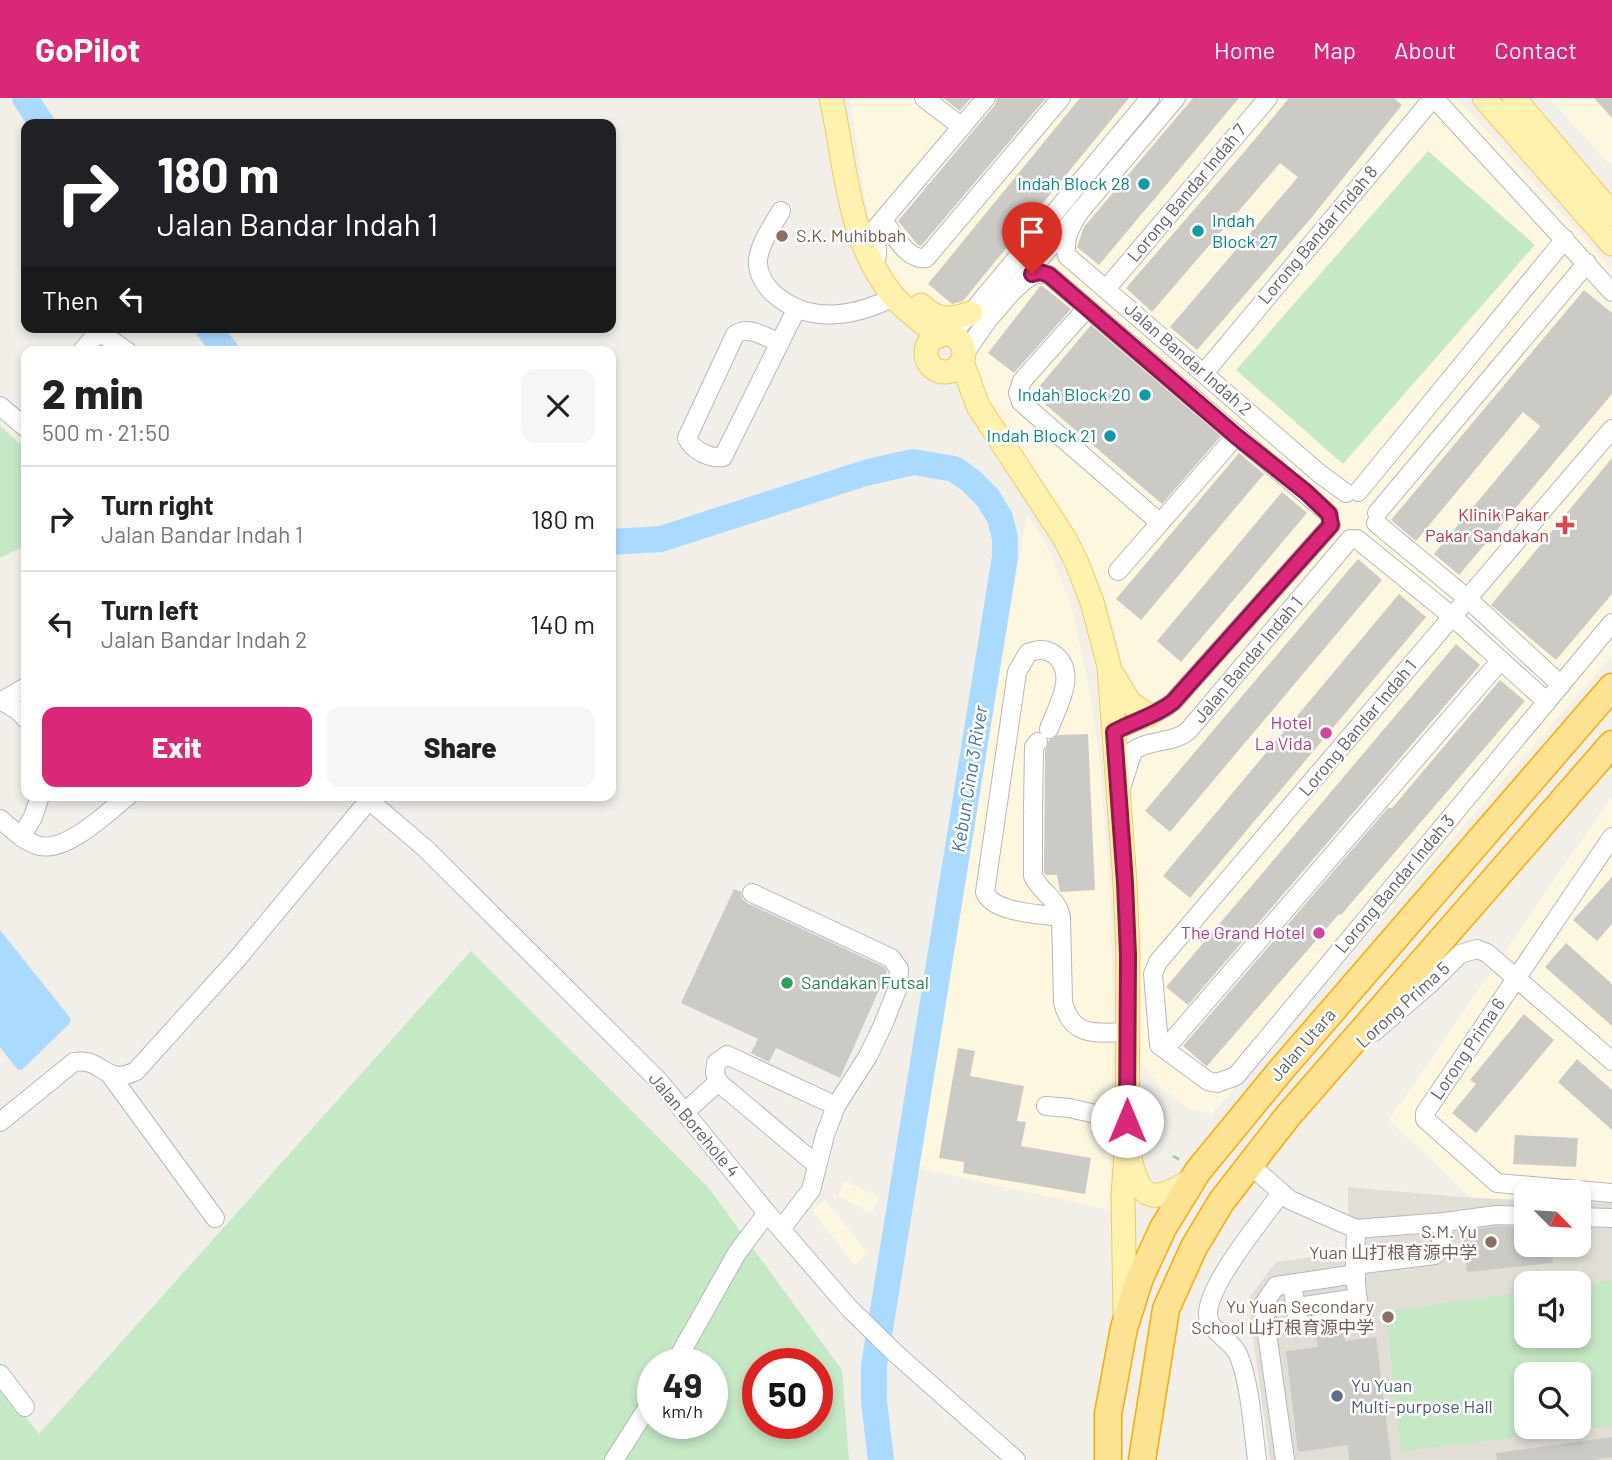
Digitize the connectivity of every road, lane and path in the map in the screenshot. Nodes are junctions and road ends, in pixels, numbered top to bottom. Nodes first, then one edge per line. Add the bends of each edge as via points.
1 (831, 98) edge
2 (924, 98) edge
3 (986, 98) edge
4 (1061, 98) edge
5 (1150, 98) edge
6 (1176, 98) edge
7 (1268, 98) edge
8 (1434, 98) edge
9 (1484, 98) edge
10 (1514, 98) edge
11 (962, 127) junction
12 (1080, 211) junction
13 (781, 212) dead end
14 (1612, 214) edge
15 (883, 220) junction
16 (1565, 239) junction
17 (1612, 244) edge
18 (1067, 256) junction
19 (1587, 263) junction
20 (876, 271) junction
21 (1049, 275) junction
22 (1106, 289) junction
23 (1012, 292) junction
24 (1612, 292) edge
25 (896, 299) junction
26 (1086, 309) junction
27 (796, 310) junction
28 (971, 313) junction
29 (939, 340) junction
30 (780, 343) junction
31 (86, 346) edge
32 (120, 346) edge
33 (958, 363) junction
34 (1204, 373) junction
35 (0, 406) edge
36 (21, 424) edge
37 (1612, 429) edge
38 (1236, 436) junction
39 (1352, 492) junction
40 (1376, 518) junction
41 (1330, 519) junction
42 (1159, 522) junction
43 (1353, 539) junction
44 (1118, 571) dead end
45 (1468, 599) junction
46 (1453, 617) junction
47 (1612, 623) edge
48 (1501, 660) junction
49 (1109, 666) junction
50 (1561, 685) junction
51 (1612, 687) edge
52 (21, 690) edge
53 (1, 701) edge
54 (1547, 702) junction
55 (21, 714) edge
56 (1142, 718) junction
57 (1114, 732) junction
58 (1040, 739) junction
59 (1612, 744) edge
60 (1007, 745) junction
61 (1142, 746) junction
62 (1001, 787) junction
63 (1034, 788) junction
64 (1119, 795) junction
65 (38, 801) edge
66 (122, 801) edge
67 (365, 801) edge
68 (370, 801) edge
69 (0, 819) edge
70 (21, 837) junction
71 (1612, 837) edge
72 (752, 893) dead end
73 (1061, 917) junction
74 (1516, 978) junction
75 (1127, 1032) junction
76 (1162, 1047) junction
77 (1611, 1058) edge
78 (1326, 1073) junction
79 (111, 1076) junction
80 (718, 1082) junction
81 (836, 1106) junction
82 (1046, 1106) dead end
83 (685, 1112) junction
84 (2, 1118) edge
85 (1127, 1131) junction
86 (1249, 1164) junction
87 (817, 1165) junction
88 (1193, 1179) junction
89 (1281, 1193) junction
90 (1612, 1193) edge
91 (767, 1213) junction
92 (1514, 1216) edge
93 (1591, 1217) edge
94 (215, 1218) dead end
95 (1612, 1218) edge
96 (1445, 1222) junction
97 (781, 1229) junction
98 (1356, 1229) junction
99 (1355, 1269) junction
100 (1292, 1284) junction
101 (1125, 1328) junction
102 (683, 1348) edge
103 (0, 1374) edge
104 (25, 1407) dead end
105 (637, 1424) edge
106 (614, 1460) edge
107 (1016, 1460) edge
108 (1108, 1460) edge
109 (1142, 1460) edge
110 (1257, 1460) edge
111 (1285, 1460) edge

1 - 20 main road via 857,232
2 - 11 street
3 - 11 street
4 - 15 street via 926,258 911,256
5 - 28 street
6 - 12 street
7 - 22 street, Lorong Bandar Indah 7
8 - 16 street
8 - 34 street, Lorong Bandar Indah 8
9 - 17 main road
10 - 14 main road
11 - 15 street
12 - 18 street via 1067,234
12 - 23 street
13 - 27 street via 761,246 757,264 764,286
15 - 20 street via 875,234
16 - 19 street
16 - 39 street
18 - 21 street
18 - 22 street, Jalan Bandar Indah 2
19 - 24 street
19 - 40 street
20 - 25 main road
20 - 28 main road via 935,317
21 - 23 street via 1032,274
21 - 26 street, Jalan Bandar Indah 2
22 - 34 street, Jalan Bandar Indah 2
23 - 33 street
25 - 27 street via 836,315
25 - 29 main road
26 - 38 street, Jalan Bandar Indah 2
26 - 42 street via 1022,381 1021,402
27 - 30 street
28 - 29 street
29 - 33 main road via 961,342
29 - 33 main road via 926,354 931,366 942,372
30 - 30 street via 747,330 735,335 687,438 691,446 711,457 723,457
31 - 32 street via 95,336 104,335
33 - 49 main road via 970,400 978,405 1071,551 1092,602
34 - 39 street, Jalan Bandar Indah 2 via 1320,474
35 - 36 street
37 - 45 street, Lorong Bandar Indah 1
38 - 41 street, Jalan Bandar Indah 2 via 1306,492
38 - 42 street
39 - 40 street via 1371,500
39 - 41 street via 1334,501
40 - 43 street via 1368,534
40 - 45 street
41 - 43 street via 1336,532
41 - 56 street, Jalan Bandar Indah 1 via 1173,702
42 - 44 street
43 - 46 street
43 - 61 street, Jalan Bandar Indah 1 via 1188,731 1180,738
45 - 46 street, Lorong Bandar Indah 1
45 - 50 street
46 - 48 street
46 - 76 street, Lorong Bandar Indah 1 via 1158,962 1153,974
47 - 50 street, Lorong Bandar Indah 3
48 - 54 street
48 - 76 street
49 - 56 main road
49 - 57 main road
50 - 54 street, Lorong Bandar Indah 3
51 - 88 highway, Jalan Utara
52 - 53 street
53 - 55 street
54 - 76 street, Lorong Bandar Indah 3 via 1236,1076 1217,1083 1208,1081
56 - 57 street, Jalan Bandar Indah 1
56 - 61 street
57 - 64 main road
58 - 60 street
58 - 60 street via 1066,673 1057,657 1041,649 1028,653 1020,665
58 - 63 street
59 - 78 highway, Jalan Utara
60 - 62 street
61 - 64 street via 1130,755
62 - 63 street
62 - 73 street via 987,898 1003,908
63 - 73 street via 1033,876 1058,905
64 - 75 main road via 1126,895
65 - 70 street
66 - 70 street via 75,837 57,845 44,847
67 - 79 street via 238,958 136,1071 123,1078
68 - 83 street, Jalan Borehole 4 via 426,849
69 - 70 street
71 - 74 street
72 - 81 street via 891,958 899,969 898,987 883,1025
73 - 75 street via 1066,1014 1078,1028
74 - 77 street, Lorong Prima 5
74 - 78 street, Lorong Prima 5 via 1487,953 1468,950
74 - 90 street, Lorong Prima 6 via 1425,1119 1497,1183
75 - 85 main road
78 - 86 highway, Jalan Utara
79 - 84 street via 85,1060 74,1062
79 - 94 street
80 - 81 street via 716,1063 727,1055
80 - 83 street
80 - 87 street
81 - 87 street
82 - 85 street via 1069,1108
83 - 91 street, Jalan Borehole 4
85 - 88 main road via 1134,1176 1143,1192 1160,1196
85 - 101 main road
86 - 89 street
86 - 109 highway, Jalan Utara via 1194,1247 1166,1309
87 - 97 street via 811,1190
88 - 101 highway, Jalan Utara via 1140,1278
89 - 98 street
89 - 110 street via 1220,1282 1208,1313 1211,1325 1238,1355
91 - 97 street, Jalan Borehole 4
91 - 102 street via 737,1253
92 - 96 street
93 - 95 street
96 - 98 street
96 - 99 street via 1435,1255
97 - 107 street, Jalan Borehole 4 via 849,1308
98 - 99 street
99 - 100 street
99 - 100 street via 1358,1298 1297,1307
100 - 111 street via 1276,1286 1263,1305
101 - 108 highway, Jalan Utara via 1108,1414
103 - 104 street
105 - 106 street

